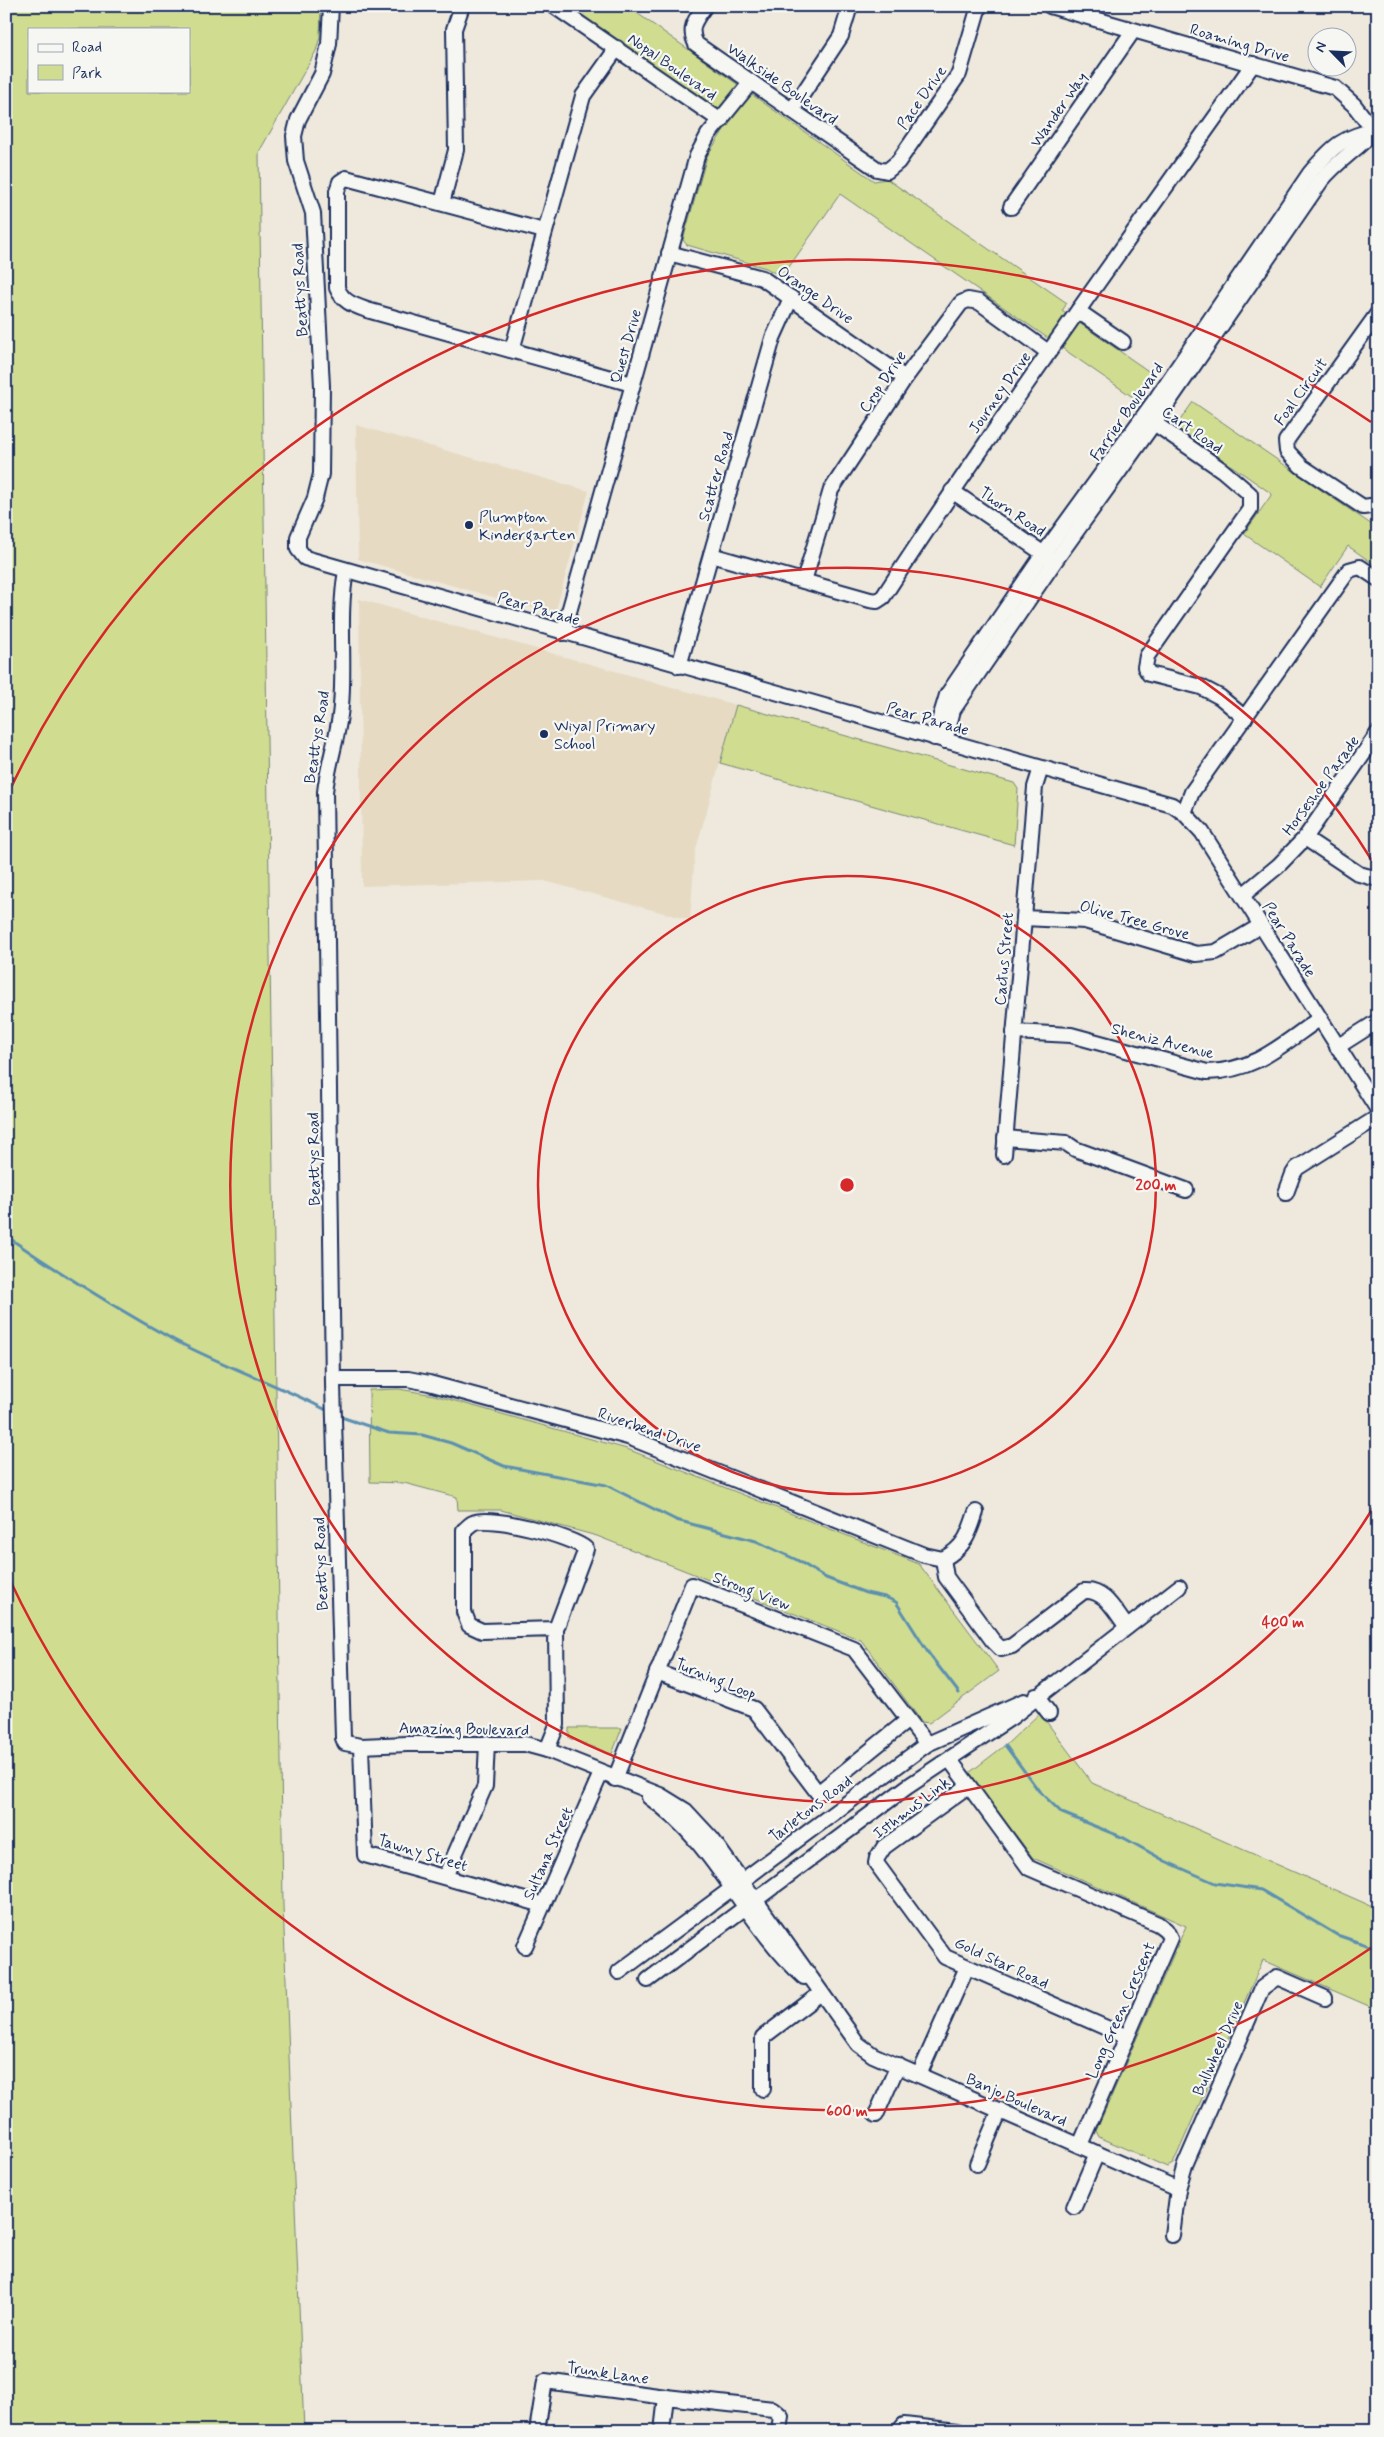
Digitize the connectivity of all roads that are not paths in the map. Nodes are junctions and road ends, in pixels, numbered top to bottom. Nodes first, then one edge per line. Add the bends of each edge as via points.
1 (331, 6) edge
2 (462, 6) edge
3 (554, 6) edge
4 (705, 6) edge
5 (850, 6) edge
6 (979, 6) edge
7 (1050, 6) edge
8 (1133, 30) junction
9 (617, 48) junction
10 (1253, 64) junction
11 (751, 82) junction
12 (792, 110) junction
13 (721, 121) junction
14 (1376, 131) edge
15 (888, 171) joint
16 (442, 203) junction
17 (1011, 207) dead end
18 (544, 231) junction
19 (669, 253) junction
20 (792, 298) junction
21 (1078, 310) junction
22 (1378, 313) edge
23 (1123, 342) dead end
24 (512, 350) junction
25 (1048, 352) junction
26 (905, 378) junction
27 (632, 384) junction
28 (1149, 420) junction
29 (952, 491) junction
30 (1378, 505) edge
31 (711, 555) junction
32 (1050, 557) junction
33 (320, 564) joint
34 (346, 571) junction
35 (1378, 579) edge
36 (804, 580) junction
37 (563, 633) junction
38 (679, 666) junction
39 (1244, 718) junction
40 (1378, 733) edge
41 (939, 740) junction
42 (1041, 768) junction
43 (1184, 814) junction
44 (1305, 838) junction
45 (1378, 879) edge
46 (1243, 895) junction
47 (1024, 918) junction
48 (1260, 926) junction
49 (1319, 1019) junction
50 (1378, 1022) edge
51 (1014, 1032) junction
52 (1337, 1047) junction
53 (1378, 1110) edge
54 (1378, 1117) edge
55 (1005, 1138) junction
56 (1004, 1155) dead end
57 (1186, 1190) dead end
58 (1286, 1193) dead end
59 (333, 1378) junction
60 (976, 1512) dead end
61 (943, 1559) junction
62 (1179, 1587) dead end
63 (1127, 1627) junction
64 (556, 1629) junction
65 (657, 1672) junction
66 (1036, 1696) junction
67 (1049, 1712) dead end
68 (908, 1720) junction
69 (487, 1743) junction
70 (927, 1744) junction
71 (355, 1746) junction
72 (547, 1750) junction
73 (950, 1760) junction
74 (601, 1773) junction
75 (616, 1779) junction
76 (968, 1786) junction
77 (876, 1858) joint
78 (445, 1877) junction
79 (743, 1895) junction
80 (544, 1905) junction
81 (525, 1946) dead end
82 (967, 1967) junction
83 (619, 1972) dead end
84 (648, 1980) dead end
85 (821, 1993) junction
86 (1325, 1998) dead end
87 (1127, 2037) junction
88 (898, 2065) junction
89 (919, 2074) junction
90 (763, 2089) dead end
91 (1000, 2110) junction
92 (876, 2115) dead end
93 (1080, 2145) junction
94 (1097, 2153) junction
95 (977, 2164) dead end
96 (1178, 2189) junction
97 (1074, 2207) dead end
98 (1172, 2236) dead end
99 (666, 2397) junction
100 (537, 2431) edge
101 (662, 2431) edge
102 (779, 2431) edge
103 (899, 2431) edge
104 (957, 2431) edge

1 - 33 street, Beattys Road via 329,44 322,74 298,120 294,136 296,161 312,213 322,386 321,474 315,498 298,537 298,549 305,558
2 - 16 street via 454,29 456,150
3 - 9 street, Nopal Boulevard
4 - 11 street, Walkside Boulevard via 693,23 691,35 696,44
5 - 12 street via 841,36
6 - 15 street, Pace Drive via 959,74 898,162
7 - 8 street, Roaming Drive
8 - 10 street, Roaming Drive
8 - 17 street, Wander Way
9 - 13 street, Nopal Boulevard
9 - 18 street via 583,96
10 - 14 street, Roaming Drive via 1335,88
10 - 21 street, Journey Drive
11 - 12 street, Walkside Boulevard
11 - 13 street, Quest Drive
12 - 15 street, Walkside Boulevard via 877,169
13 - 19 street, Quest Drive via 708,135 697,156
14 - 28 street, Farrier Boulevard via 1334,165 1321,181
16 - 18 street
16 - 24 street via 359,180 346,178 340,182 337,191 337,288 340,297 367,310
18 - 24 street
19 - 20 street, Orange Drive via 755,275
19 - 27 street, Quest Drive
20 - 26 street, Orange Drive
20 - 31 street, Scatter Road via 772,338
21 - 23 street
21 - 25 street, Journey Drive
22 - 30 street, Foal Circuit via 1286,441 1287,451 1301,466 1363,507
24 - 27 street
25 - 26 street, Crop Drive via 979,302 968,300 956,307
25 - 29 street, Journey Drive
26 - 36 street, Crop Drive via 831,490
27 - 37 street, Quest Drive
28 - 32 street, Farrier Boulevard
28 - 39 street, Cart Road via 1222,470 1250,494 1250,509 1147,656 1145,667 1149,674 1201,687 1220,696
29 - 32 street, Thorn Road
29 - 36 street, Journey Drive via 877,602
31 - 36 street, Journey Drive
31 - 38 street, Scatter Road
32 - 41 street, Farrier Boulevard via 947,696
33 - 34 street, Pear Parade
34 - 37 street, Pear Parade
34 - 59 street, Beattys Road via 342,593 341,707 325,792
35 - 39 street via 1360,567 1348,570
37 - 38 street, Pear Parade
38 - 41 street, Pear Parade
39 - 43 street via 1192,792
40 - 44 street, Horseshoe Parade
41 - 42 street, Pear Parade
42 - 43 street, Pear Parade via 1172,805
42 - 47 street, Cactus Street via 1035,787
43 - 46 street, Pear Parade via 1202,832
44 - 45 street via 1359,874
44 - 46 street, Horseshoe Parade
46 - 48 street, Pear Parade
47 - 48 street, Olive Tree Grove via 1085,921 1196,954 1216,952
47 - 51 street, Cactus Street
48 - 49 street, Pear Parade
49 - 51 street, Sheniz Avenue via 1250,1065 1207,1072 1071,1035
49 - 52 street, Pear Parade
50 - 52 street
51 - 55 street, Cactus Street
52 - 53 street, Pear Parade
54 - 58 street via 1298,1168
55 - 56 street, Cactus Street
55 - 57 street via 1066,1142 1075,1149
59 - 61 street, Riverbend Drive via 408,1379 429,1383 628,1436 924,1555
59 - 71 street, Beattys Road via 343,1738
60 - 61 street via 969,1533 957,1551
61 - 63 street via 946,1578 1001,1649 1012,1646 1084,1592 1100,1594
62 - 63 street, Tarletons Road
63 - 66 street, Tarletons Road
64 - 64 street via 586,1549 572,1540 504,1521 474,1522 464,1530 464,1612 469,1624 482,1631
64 - 72 street via 557,1725
65 - 68 street, Turning Loop via 754,1709 818,1793
65 - 68 street, Strong View via 692,1585 854,1649
65 - 75 street, Strong View
66 - 67 street
66 - 70 street, Tarletons Road
66 - 73 street, Tarletons Road via 1012,1717
68 - 70 street, Strong View
69 - 71 street, Amazing Boulevard
69 - 72 street, Amazing Boulevard via 525,1744
69 - 78 street via 485,1786
70 - 79 street, Tarletons Road
71 - 78 street, Tawny Street via 365,1855
72 - 74 street, Amazing Boulevard
73 - 76 street, Long Green Crescent
73 - 79 street, Tarletons Road
74 - 75 street, Amazing Boulevard
74 - 80 street, Sultana Street
75 - 79 street, Amazing Boulevard via 660,1795 686,1811 712,1839
76 - 77 street, Isthmus Link via 884,1847
76 - 87 street, Long Green Crescent via 1029,1868 1166,1930 1170,1938 1168,1945
77 - 82 street, Gold Star Road via 876,1863 945,1957
78 - 80 street, Tawny Street
79 - 83 street, Tarletons Road
79 - 84 street, Tarletons Road
79 - 85 street, Banjo Boulevard via 769,1942
80 - 81 street, Sultana Street
82 - 87 street, Gold Star Road
82 - 89 street
85 - 88 street, Banjo Boulevard via 858,2044 873,2055
85 - 90 street via 763,2037
86 - 96 street, Bullwheel Drive via 1277,1977 1262,1988 1185,2164
87 - 93 street, Long Green Crescent
88 - 89 street, Banjo Boulevard
88 - 92 street
89 - 91 street, Banjo Boulevard
91 - 93 street, Banjo Boulevard
91 - 95 street
93 - 94 street, Banjo Boulevard
94 - 96 street, Banjo Boulevard
94 - 97 street
96 - 98 street
99 - 100 street, Trunk Lane via 545,2381
99 - 101 street
99 - 102 street, Trunk Lane via 773,2409 781,2416
103 - 104 street via 904,2424

